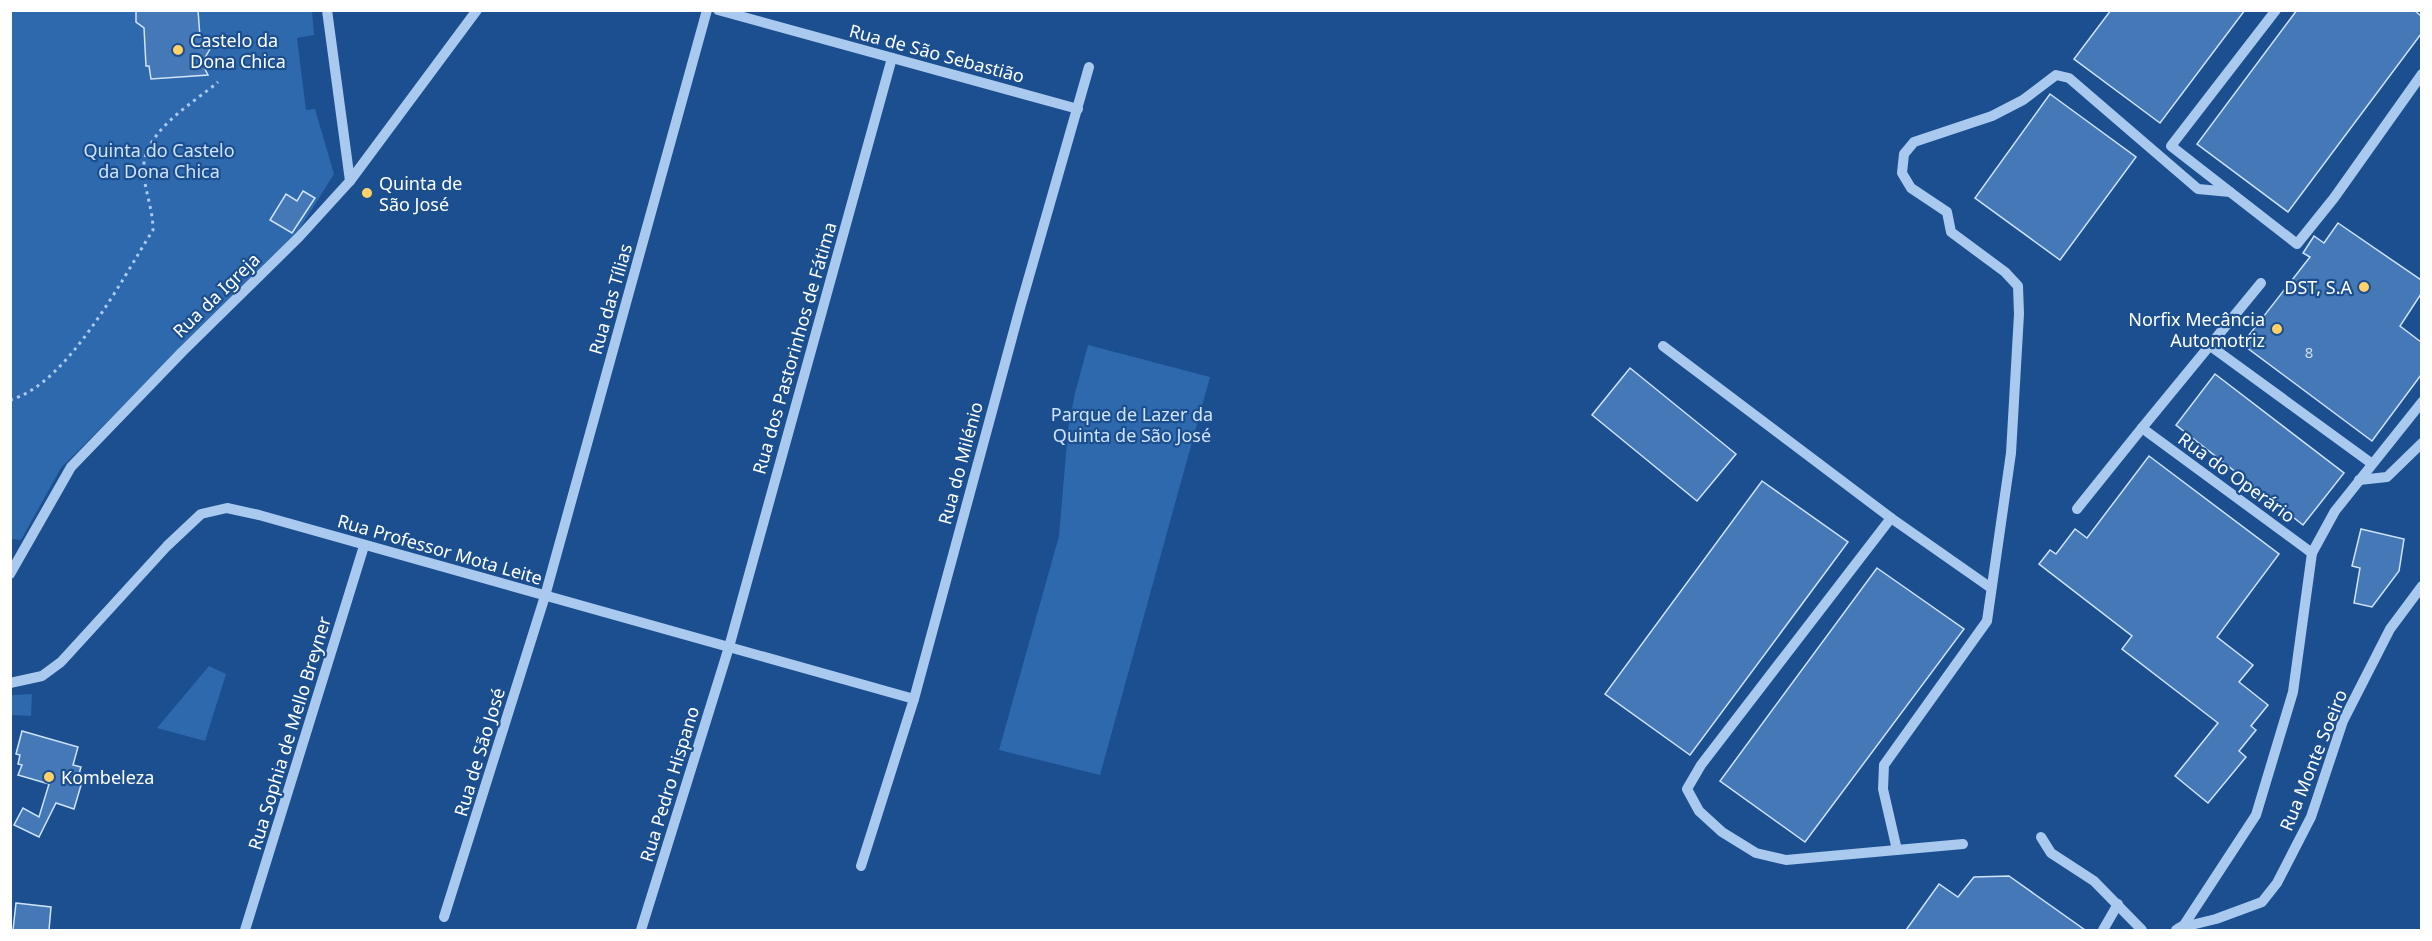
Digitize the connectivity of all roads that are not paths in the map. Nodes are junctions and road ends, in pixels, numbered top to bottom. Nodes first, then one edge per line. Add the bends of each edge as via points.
1 (327, 10) edge
2 (477, 10) edge
3 (707, 10) edge
4 (718, 10) edge
5 (2276, 10) edge
6 (892, 58) junction
7 (1089, 67) dead end
8 (2421, 74) edge
9 (1078, 109) junction
10 (350, 181) junction
11 (2230, 192) junction
12 (2261, 283) dead end
13 (2209, 345) junction
14 (1663, 346) dead end
15 (2421, 402) edge
16 (2142, 428) junction
17 (2421, 443) edge
18 (2371, 463) junction
19 (2359, 480) junction
20 (2077, 509) dead end
21 (1891, 518) junction
22 (364, 546) junction
23 (2312, 553) junction
24 (10, 574) edge
25 (2421, 586) edge
26 (1991, 588) junction
27 (544, 596) junction
28 (729, 647) junction
29 (13, 681) edge
30 (914, 699) junction
31 (2041, 837) dead end
32 (1963, 844) dead end
33 (1897, 850) junction
34 (861, 866) dead end
35 (2118, 904) junction
36 (444, 917) dead end
37 (2177, 929) edge
38 (245, 930) edge
39 (641, 930) edge
40 (2103, 930) edge
41 (2142, 930) edge

1 - 10 street
2 - 10 street, Rua da Igreja
3 - 27 street, Rua das Tílias
4 - 6 street, Rua de São Sebastião
5 - 11 street via 2171,146
6 - 9 street, Rua de São Sebastião
6 - 28 street, Rua dos Pastorinhos de Fátima
7 - 9 street, Rua do Milénio
8 - 11 street via 2297,244
9 - 30 street, Rua do Milénio
10 - 24 street, Rua da Igreja via 71,467
11 - 26 street via 2198,189 2069,78 2056,75 2023,100 1992,116 1914,142 1904,154 1902,172 1911,188 1947,212 1951,232 2018,286 2011,453
12 - 13 street
13 - 16 street
13 - 18 street
14 - 21 street
15 - 18 street
16 - 20 street
16 - 23 street, Rua do Operário
17 - 19 street via 2387,477
18 - 19 street
19 - 23 street via 2335,511
21 - 26 street
21 - 33 street via 1701,765 1687,789 1699,811 1722,832 1756,853 1786,860
22 - 27 street, Rua Professor Mota Leite
22 - 29 street, Rua Professor Mota Leite via 227,508 201,514 61,662 42,676
22 - 38 street, Rua Sophia de Mello Breyner
23 - 37 street via 2293,692 2256,815 2184,925
25 - 37 street, Rua Monte Soeiro via 2390,628 2343,721 2311,817 2277,883 2262,902
26 - 33 street via 1986,621 1978,636 1884,765 1883,789
27 - 28 street, Rua Professor Mota Leite
27 - 36 street, Rua de São José
28 - 30 street, Rua Professor Mota Leite
28 - 39 street, Rua Pedro Hispano
30 - 34 street, Rua do Milénio
31 - 35 street via 2051,854 2094,881
32 - 33 street
35 - 40 street
35 - 41 street

